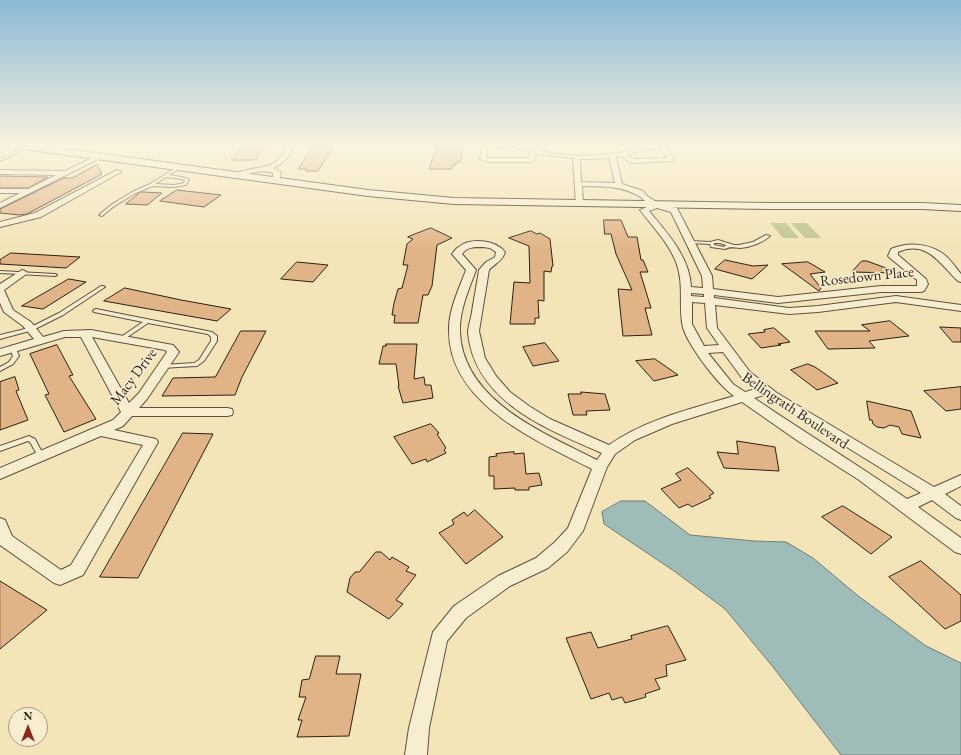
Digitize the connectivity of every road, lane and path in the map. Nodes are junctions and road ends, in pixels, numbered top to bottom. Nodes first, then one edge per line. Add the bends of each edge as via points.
1 (54, 179) edge
2 (104, 179) edge
3 (161, 179) edge
4 (185, 179) edge
5 (262, 179) edge
6 (578, 179) edge
7 (618, 179) edge
8 (276, 181) joint
9 (578, 184) junction
10 (151, 185) junction
11 (619, 185) junction
12 (0, 191) edge
13 (30, 191) junction
14 (579, 203) junction
15 (656, 205) junction
16 (0, 206) edge
17 (961, 208) edge
18 (101, 215) dead end
19 (0, 225) edge
20 (768, 236) dead end
21 (670, 242) junction
22 (690, 242) junction
23 (471, 270) junction
24 (484, 270) junction
25 (0, 272) edge
26 (22, 273) junction
27 (56, 275) dead end
28 (961, 279) edge
29 (103, 287) dead end
30 (0, 288) edge
31 (0, 292) edge
32 (686, 294) junction
33 (710, 296) junction
34 (810, 298) junction
35 (824, 308) junction
36 (961, 308) edge
37 (96, 311) dead end
38 (147, 321) junction
39 (31, 329) junction
40 (454, 332) junction
41 (474, 332) junction
42 (85, 333) junction
43 (0, 338) edge
44 (123, 338) junction
45 (41, 341) junction
46 (726, 348) junction
47 (13, 349) junction
48 (700, 350) junction
49 (0, 353) edge
50 (163, 367) junction
51 (0, 369) edge
52 (766, 390) junction
53 (745, 398) junction
54 (128, 412) junction
55 (227, 412) dead end
56 (100, 431) junction
57 (0, 449) edge
58 (610, 451) junction
59 (41, 456) junction
60 (600, 467) junction
61 (0, 474) edge
62 (961, 480) edge
63 (933, 493) junction
64 (906, 506) junction
65 (961, 514) edge
66 (0, 524) edge
67 (961, 547) edge
68 (418, 728) junction
69 (416, 755) edge
70 (426, 755) edge

1 - 13 street
2 - 19 street via 30,219
3 - 10 lane
4 - 10 lane via 185,184 174,186
5 - 8 street
6 - 9 street
7 - 11 street
8 - 14 street via 411,198
9 - 11 street
9 - 14 street
10 - 18 lane via 128,196
11 - 15 street via 633,189
12 - 13 street
13 - 16 street
14 - 15 street
15 - 17 street
15 - 21 street, Bellingrath Boulevard via 644,210
15 - 22 street, Bellingrath Boulevard via 674,210
20 - 22 lane via 757,244 741,246 718,241
21 - 22 street
21 - 32 street, Bellingrath Boulevard via 681,263 686,281
22 - 33 street, Bellingrath Boulevard via 707,276
23 - 24 street
23 - 24 street via 457,254 468,246 482,244 495,247 501,252 499,258 488,264
23 - 40 street via 457,311
24 - 41 street
25 - 26 lane
26 - 27 lane
26 - 30 street
28 - 34 street, Rosedown Place via 938,255 916,247 900,247 894,251 893,256 921,279 921,289 875,290
29 - 39 lane via 61,314
31 - 39 street via 9,312
32 - 33 street, Rosedown Place
32 - 48 street, Bellingrath Boulevard via 687,324
33 - 34 street, Rosedown Place via 778,300
33 - 35 street, Rosedown Place via 789,311
33 - 46 street, Bellingrath Boulevard via 712,328
34 - 35 street
35 - 36 street, Rosedown Place via 896,299
37 - 38 lane
38 - 44 lane
38 - 50 lane via 210,333 214,336 214,341 201,362 195,365
39 - 43 lane
39 - 45 street
40 - 41 street
40 - 60 street via 460,363 475,388 490,403 522,427
41 - 58 street via 478,354 488,374 520,408
42 - 44 street, Macy Drive
42 - 45 street, Macy Drive via 64,334
42 - 54 street
44 - 50 street, Macy Drive via 169,347 173,352
45 - 47 street, Macy Drive
46 - 48 street
46 - 52 street, Bellingrath Boulevard via 746,375
47 - 49 street, Macy Drive
47 - 51 lane via 16,356 11,363
48 - 53 street, Bellingrath Boulevard via 729,387
50 - 54 street, Macy Drive via 143,396
52 - 53 street
52 - 63 street, Bellingrath Boulevard
53 - 58 street via 667,421 630,437
53 - 64 street, Bellingrath Boulevard
54 - 55 street
54 - 56 street, Macy Drive via 118,423
56 - 59 street, Macy Drive
56 - 66 street via 151,442 77,570 60,578 6,540
57 - 59 lane via 29,438
58 - 60 street
59 - 61 street, Macy Drive
60 - 68 street via 575,531 561,547 542,563 504,582 460,612 439,638
62 - 63 street
63 - 64 street
63 - 65 street, Bellingrath Boulevard
64 - 67 street, Bellingrath Boulevard
68 - 69 street
68 - 70 street

